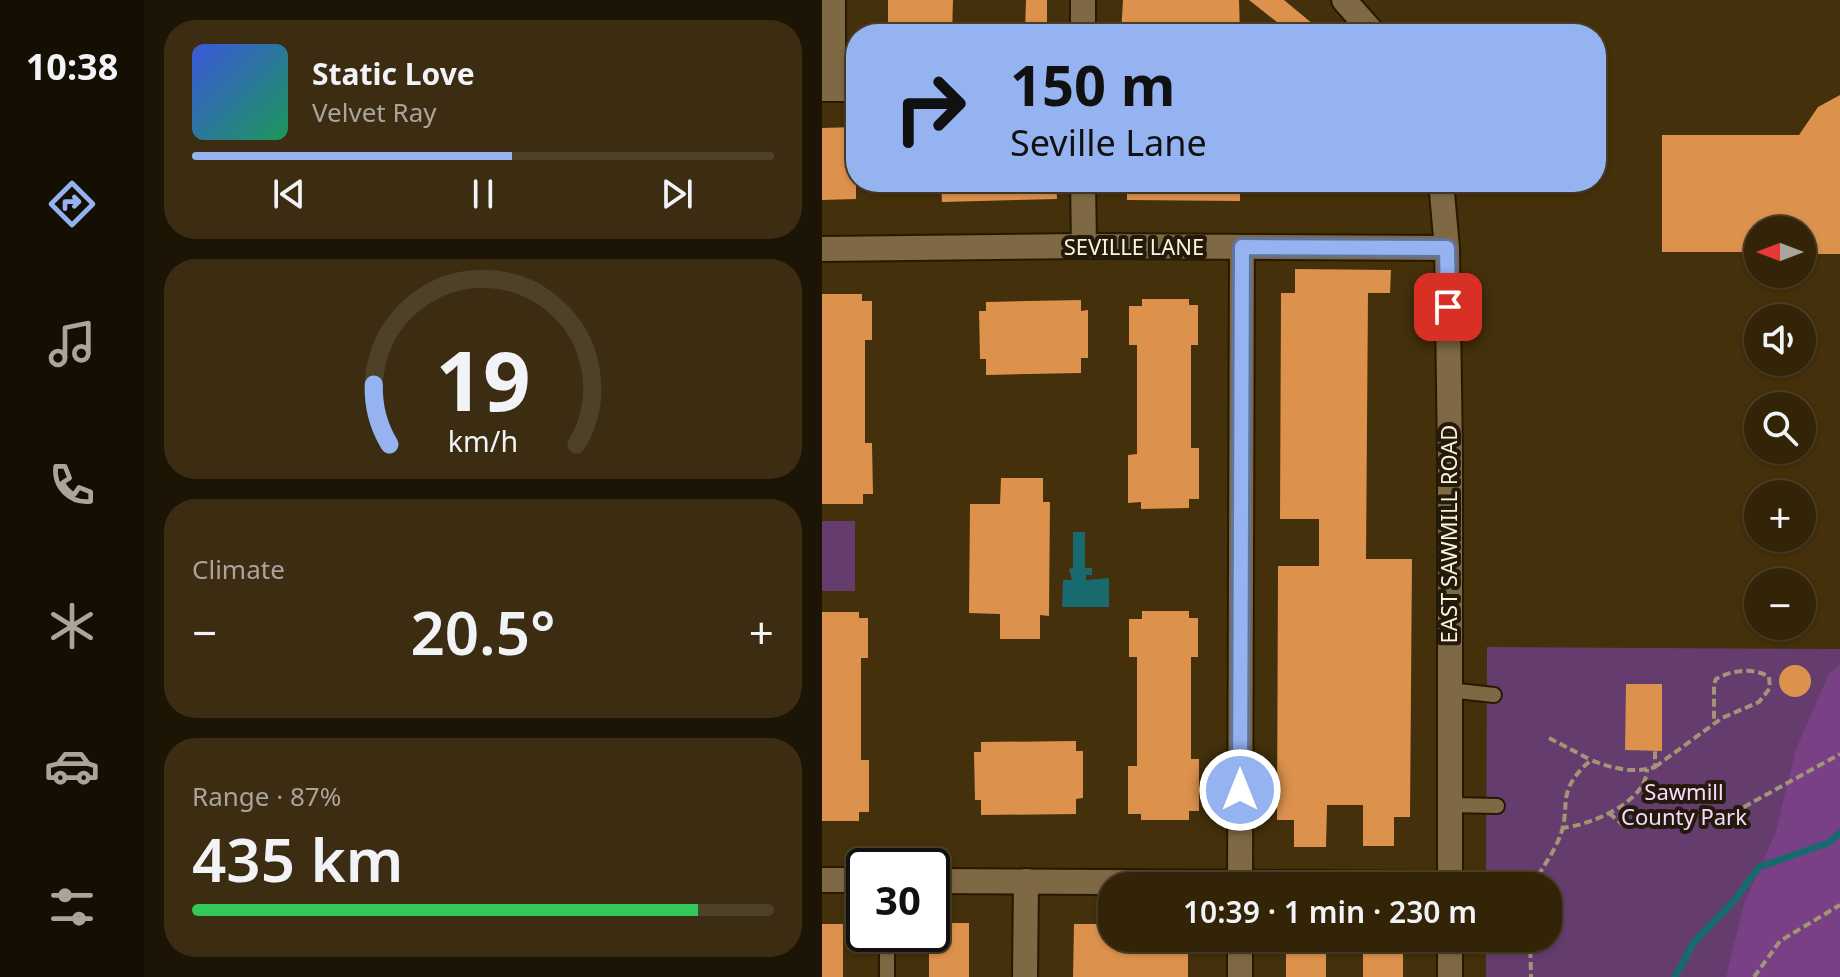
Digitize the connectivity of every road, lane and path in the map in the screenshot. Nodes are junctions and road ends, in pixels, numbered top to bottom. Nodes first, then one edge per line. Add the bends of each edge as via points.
1 (833, 0) edge
2 (1083, 0) edge
3 (1344, 0) edge
4 (1083, 24) edge
5 (1365, 24) edge
6 (837, 89) edge
7 (1083, 192) edge
8 (1442, 192) edge
9 (1084, 246) junction
10 (1242, 247) junction
11 (1447, 248) junction
12 (822, 249) edge
13 (1449, 690) junction
14 (1494, 695) dead end
15 (1714, 724) junction
16 (1549, 738) dead end
17 (1655, 751) dead end
18 (1840, 754) edge
19 (1591, 760) junction
20 (1655, 767) junction
21 (1647, 769) junction
22 (1450, 805) junction
23 (1497, 806) dead end
24 (1609, 813) junction
25 (1561, 828) junction
26 (1240, 872) edge
27 (1450, 872) edge
28 (1540, 872) edge
29 (822, 880) edge
30 (846, 880) edge
31 (950, 881) edge
32 (1026, 881) junction
33 (1098, 882) edge
34 (1840, 905) edge
35 (887, 952) edge
36 (1240, 952) edge
37 (1450, 952) edge
38 (1530, 952) edge
39 (887, 977) edge
40 (1025, 977) edge
41 (1240, 977) edge
42 (1450, 977) edge
43 (1531, 977) edge
44 (1754, 977) edge

1 - 6 street
2 - 4 street
3 - 5 street
7 - 9 street
8 - 11 street, EAST SAWMILL ROAD
9 - 10 street, SEVILLE LANE
9 - 12 street, SEVILLE LANE
10 - 11 street, SEVILLE LANE
10 - 26 street
11 - 13 street, EAST SAWMILL ROAD
13 - 14 lane
13 - 22 street, EAST SAWMILL ROAD
15 - 15 path via 1759,702 1770,688 1769,677 1749,671 1716,679
15 - 20 path
16 - 19 path
17 - 20 path
18 - 24 path via 1724,818 1673,810 1622,824
19 - 21 path via 1617,769
19 - 25 path via 1567,789
20 - 21 path
21 - 24 path via 1643,787
22 - 23 lane
22 - 27 street, EAST SAWMILL ROAD
24 - 25 path
25 - 28 path
29 - 30 street
31 - 32 street
32 - 33 street
32 - 40 street
34 - 44 path via 1780,941
35 - 39 lane
36 - 41 street
37 - 42 street
38 - 43 path

